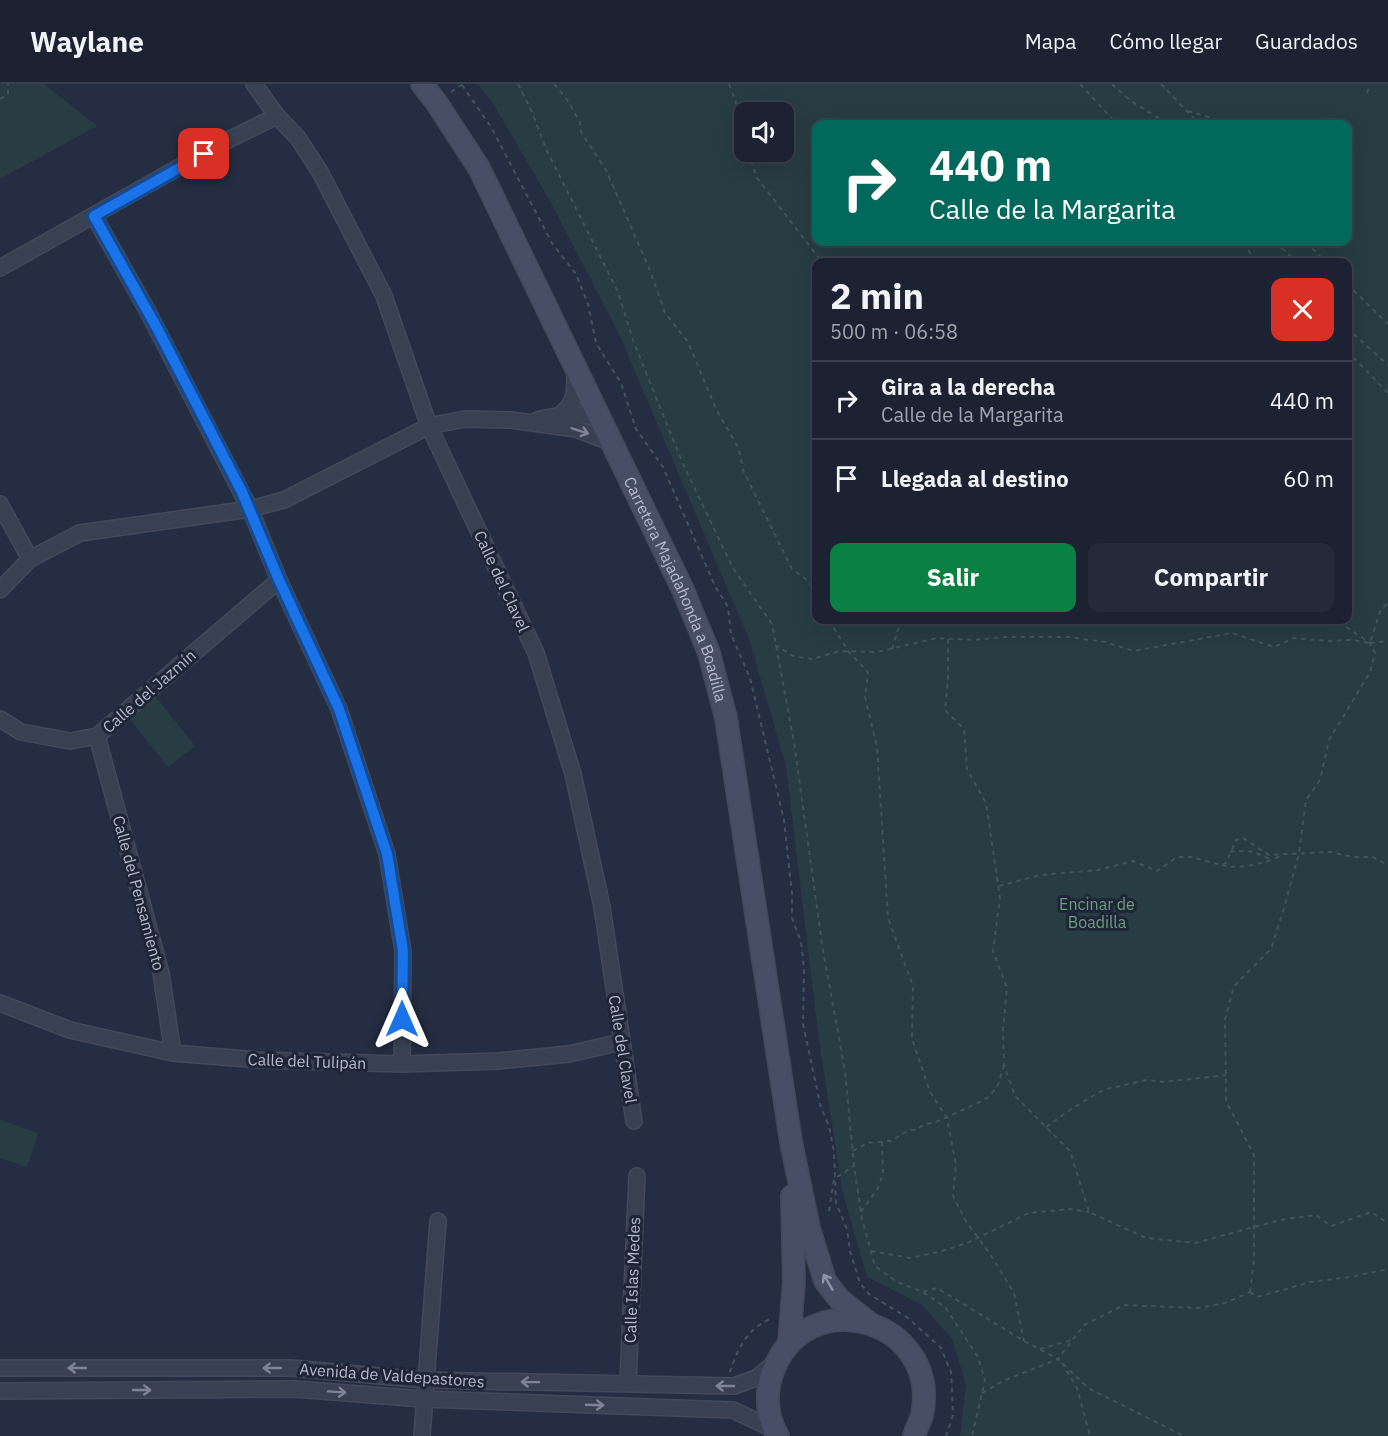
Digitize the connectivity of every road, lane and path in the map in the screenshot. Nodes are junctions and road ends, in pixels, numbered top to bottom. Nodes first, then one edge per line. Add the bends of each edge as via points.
1 (8, 84) edge
2 (254, 84) edge
3 (422, 84) edge
4 (518, 84) edge
5 (554, 84) edge
6 (729, 84) edge
7 (1080, 84) edge
8 (1112, 84) edge
9 (1161, 84) edge
10 (1370, 84) edge
11 (1367, 93) dead end
12 (0, 99) edge
13 (736, 102) edge
14 (1185, 110) junction
15 (277, 116) junction
16 (1113, 120) edge
17 (1162, 120) edge
18 (1194, 120) edge
19 (1218, 120) edge
20 (751, 162) edge
21 (94, 216) junction
22 (1279, 246) edge
23 (1310, 246) edge
24 (819, 258) edge
25 (1293, 258) edge
26 (1322, 258) edge
27 (0, 268) edge
28 (1352, 289) edge
29 (1388, 324) edge
30 (1352, 333) edge
31 (1352, 356) edge
32 (574, 362) junction
33 (1388, 365) edge
34 (1388, 393) edge
35 (561, 414) junction
36 (601, 418) junction
37 (528, 422) junction
38 (429, 426) junction
39 (636, 429) dead end
40 (630, 432) dead end
41 (610, 442) junction
42 (0, 504) edge
43 (250, 509) junction
44 (30, 559) junction
45 (279, 580) junction
46 (812, 588) edge
47 (0, 590) edge
48 (1388, 603) edge
49 (831, 624) edge
50 (900, 624) edge
51 (1342, 624) edge
52 (948, 639) junction
53 (1388, 641) edge
54 (1370, 643) junction
55 (775, 645) junction
56 (892, 649) junction
57 (848, 651) junction
58 (0, 719) edge
59 (97, 736) junction
60 (1230, 852) junction
61 (1299, 853) junction
62 (1285, 854) junction
63 (1272, 860) junction
64 (1221, 865) junction
65 (1388, 865) edge
66 (999, 886) junction
67 (0, 1003) edge
68 (621, 1042) junction
69 (173, 1053) junction
70 (402, 1064) junction
71 (1004, 1065) junction
72 (1226, 1075) junction
73 (947, 1118) junction
74 (634, 1121) dead end
75 (1046, 1127) junction
76 (882, 1141) junction
77 (791, 1142) junction
78 (853, 1151) junction
79 (855, 1166) junction
80 (637, 1176) dead end
81 (834, 1179) junction
82 (829, 1211) dead end
83 (861, 1212) junction
84 (1089, 1212) junction
85 (438, 1221) dead end
86 (1388, 1223) edge
87 (1254, 1227) junction
88 (979, 1238) junction
89 (871, 1251) junction
90 (1388, 1269) edge
91 (923, 1292) junction
92 (1250, 1292) junction
93 (868, 1322) junction
94 (1073, 1340) junction
95 (1024, 1341) junction
96 (789, 1343) junction
97 (1040, 1349) junction
98 (1058, 1359) junction
99 (776, 1362) junction
100 (0, 1368) edge
101 (425, 1380) junction
102 (628, 1383) junction
103 (0, 1391) edge
104 (981, 1394) junction
105 (423, 1399) junction
106 (776, 1432) edge
107 (422, 1436) edge
108 (914, 1436) edge
109 (946, 1436) edge
110 (972, 1436) edge
111 (1090, 1436) edge
112 (1184, 1436) edge

1 - 12 path via 8,94
2 - 15 street, Calle del Clavel
3 - 32 street, Carretera Majadahonda a Boadilla via 479,168
4 - 55 path via 618,292 634,343 683,464 733,568 772,624
5 - 46 path via 566,98 580,122 581,132 606,170 665,313 688,342 716,409 739,449 743,470 792,569
6 - 13 path
7 - 16 path
8 - 17 path
9 - 14 path
10 - 11 path
14 - 18 path
14 - 19 path
15 - 21 street
15 - 38 street, Calle del Clavel via 298,138 320,172 384,296
20 - 24 path via 757,178
21 - 27 street
21 - 43 street
22 - 25 path
23 - 26 path
28 - 29 path
30 - 33 path
31 - 34 path
32 - 35 street via 575,393 570,406
32 - 36 street, Carretera Majadahonda a Boadilla
35 - 36 street
35 - 37 street
36 - 41 street, Carretera Majadahonda a Boadilla
37 - 38 street via 465,419
37 -> 41 street via 576,429
38 - 43 street via 284,500
38 - 68 street, Calle del Clavel via 543,675 573,774 602,907
39 - 40 path
41 - 77 street, Carretera Majadahonda a Boadilla via 683,590 709,653 726,718
42 - 44 street
43 - 44 street via 80,533
43 - 45 street
44 - 47 street
45 - 59 street, Calle del Jazmín
45 - 70 street via 339,709 387,854 403,951
48 - 54 path via 1382,609
49 - 57 path
50 - 56 path
51 - 54 path
52 - 54 path via 1069,637 1134,651 1232,633 1274,647 1294,638
52 - 56 path
52 - 66 path via 945,710 963,729 967,770 986,803
53 - 54 path
54 - 61 path via 1376,653 1370,672 1329,740 1320,780 1306,800
55 - 57 path via 793,656 812,659
55 - 78 path via 794,742 823,951 845,1071
56 - 57 path
57 - 73 path via 868,672 865,697 877,747 888,918 913,986 912,1040 930,1092
58 - 59 street, Calle del Jazmín via 21,732 70,741
59 - 69 street, Calle del Pensamiento via 161,973
60 - 62 path via 1236,840 1243,838 1269,855
60 - 63 path via 1244,849
60 - 64 path
61 - 62 path
61 - 65 path via 1373,857
61 - 72 path via 1270,949 1234,986 1225,1018
62 - 63 path
63 - 64 path
64 - 66 path via 1177,857 1157,871 1133,861 1098,870 1040,875
66 - 71 path via 993,951 1007,988
67 - 69 street, Calle del Tulipán via 70,1030
68 - 70 street, Calle del Tulipán via 569,1054
68 - 74 street, Calle del Clavel
69 - 70 street, Calle del Tulipán
71 - 73 path via 990,1096
71 - 75 path via 1015,1096
72 - 75 path via 1163,1082 1146,1080 1103,1090
72 - 87 path via 1226,1101 1254,1155
73 - 76 path via 909,1130 891,1141
73 - 88 path via 956,1165 953,1196
75 - 84 path via 1070,1151
76 - 78 path
76 - 83 path via 884,1174
93 -> 77 street, Carretera Majadahonda a Boadilla via 840,1300 825,1281
77 - 96 street, Carretera Majadahonda a Boadilla via 794,1281
78 - 79 path
79 - 81 path
79 - 83 path
80 - 102 street, Calle Islas Medes
81 - 82 path
81 - 109 path via 836,1203 847,1229 849,1251 860,1283 941,1348 951,1372 953,1415
83 - 89 path
84 - 87 path via 1146,1238 1195,1243
84 - 88 path via 1069,1209 1029,1214
85 - 101 street
86 - 87 path via 1371,1212 1331,1226 1316,1215
87 - 92 path
88 - 89 path via 910,1258
88 - 95 path via 1014,1293
89 - 91 path via 875,1266 897,1282
90 - 92 path via 1311,1282 1257,1297
91 - 95 path via 937,1288
91 - 104 path via 945,1307 978,1357 985,1380
92 - 94 path via 1198,1308 1124,1305 1084,1324
93 - 96 street via 826,1322
93 - 108 street, Carretera Majadahonda a Boadilla via 890,1333 907,1348 918,1369 924,1392 922,1415
94 - 97 path
94 - 98 path
95 - 97 path
96 - 99 street
97 - 98 path
98 - 104 path
98 - 111 path via 1077,1388
98 - 112 path via 1088,1388
99 -> 102 street, Avenida de Valdepastores via 756,1378 734,1386
99 - 106 street via 768,1384 768,1407
101 -> 100 street, Avenida de Valdepastores via 291,1368
102 -> 101 street, Avenida de Valdepastores
101 - 105 street
103 -> 105 street, Avenida de Valdepastores via 296,1389
104 - 110 path
105 -> 106 street, Avenida de Valdepastores via 733,1410
105 - 107 street

